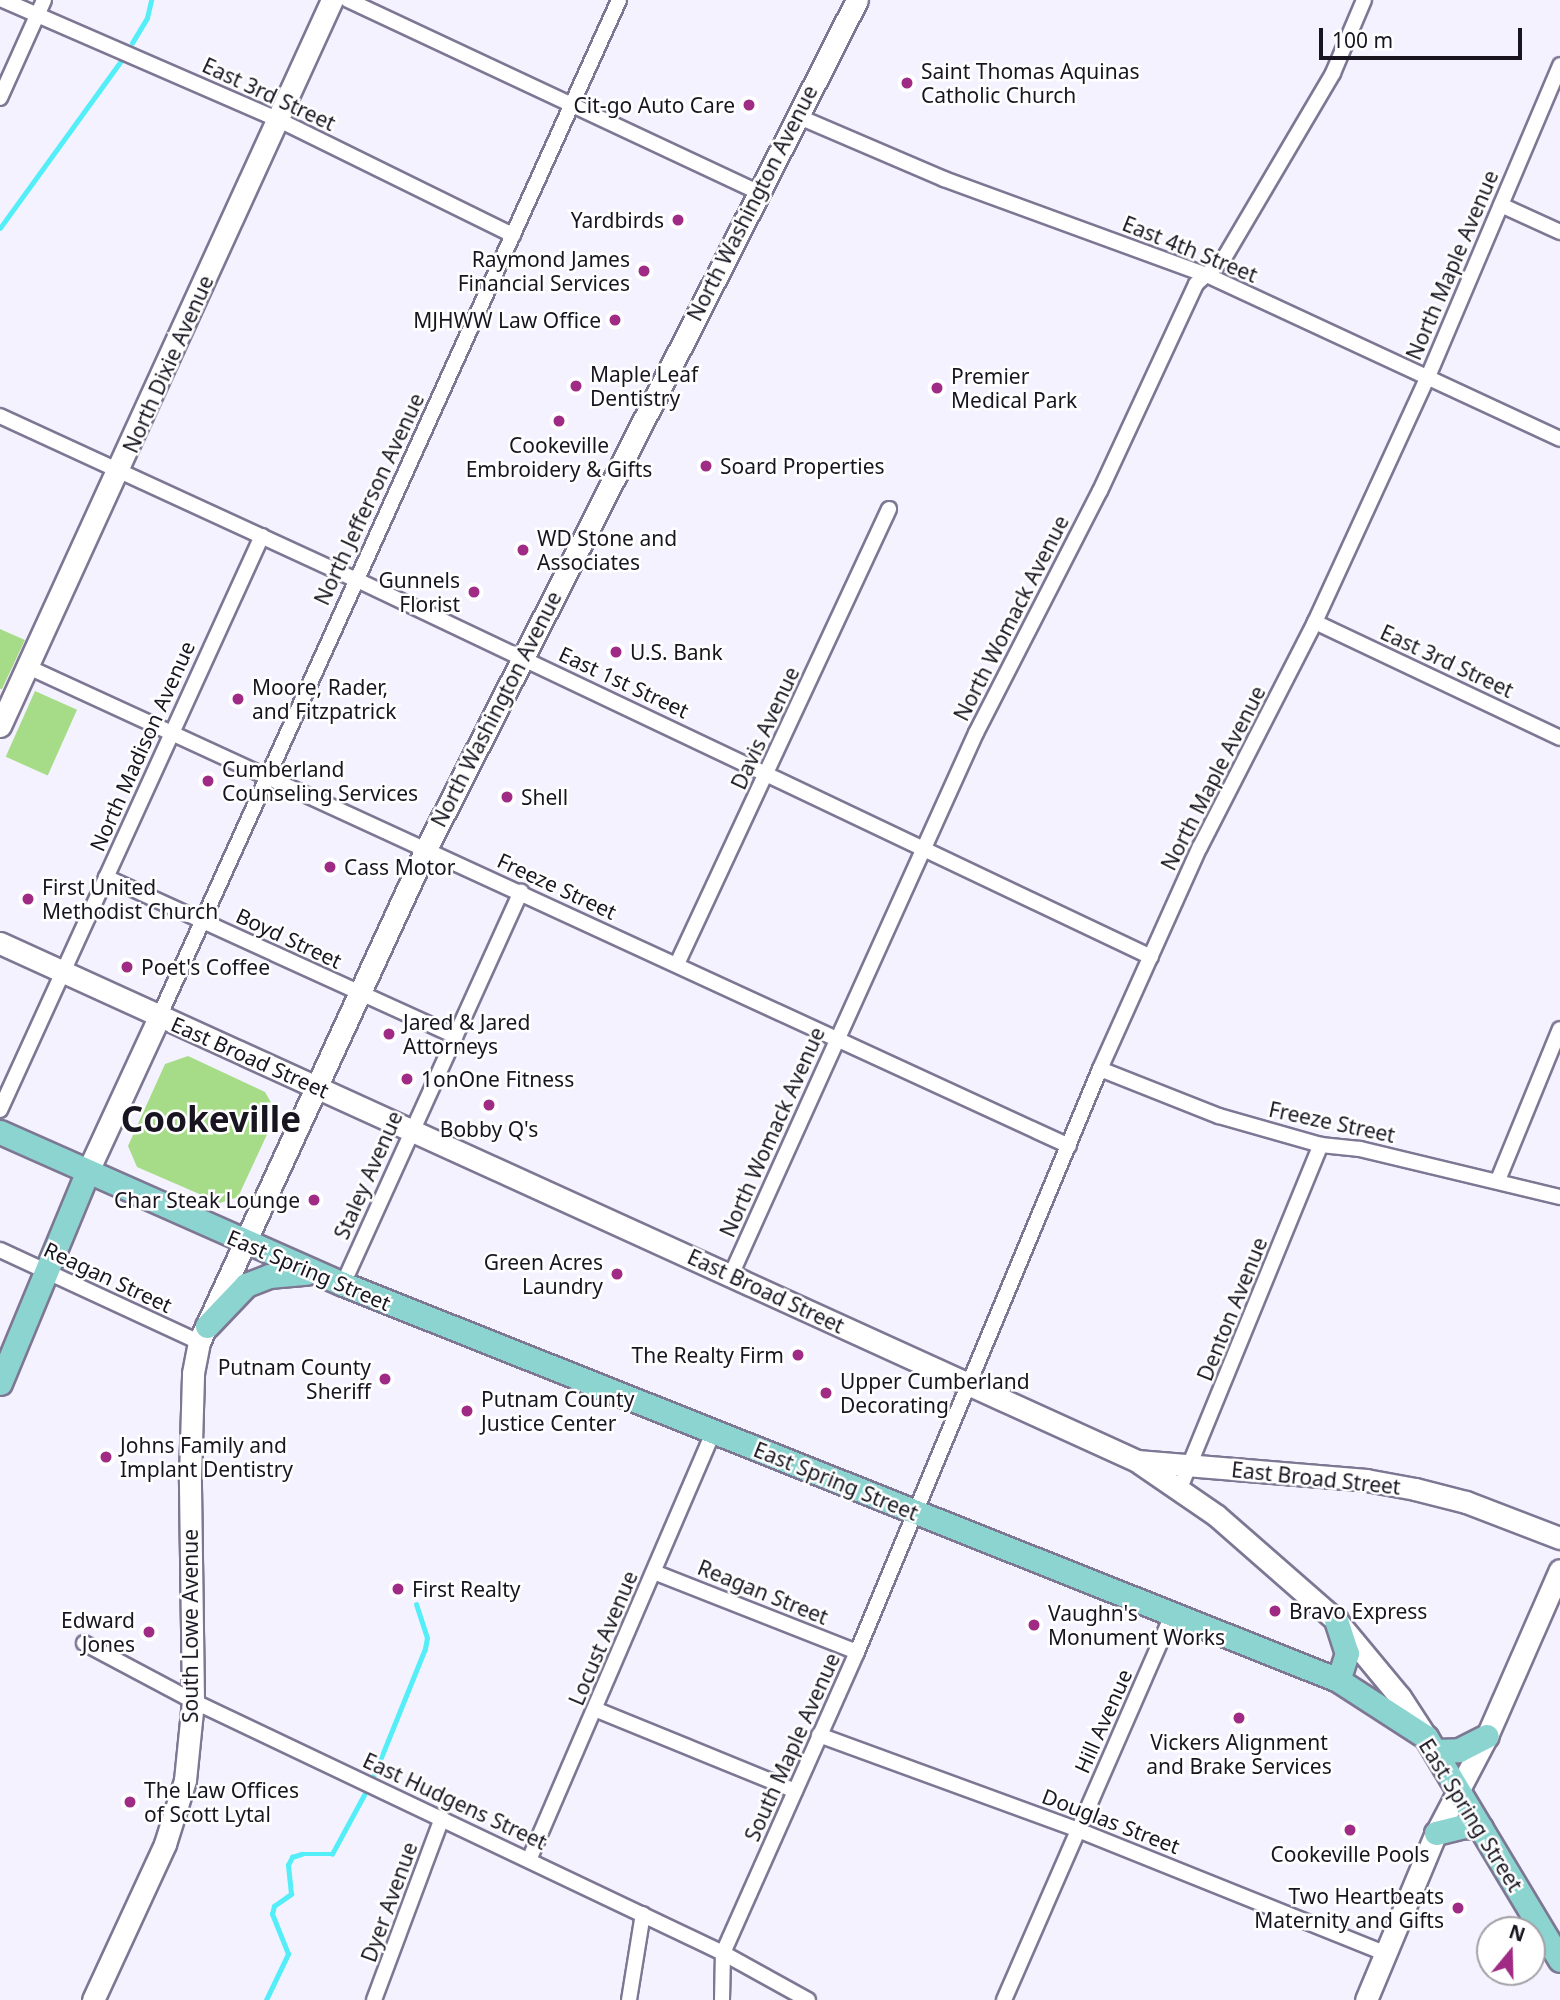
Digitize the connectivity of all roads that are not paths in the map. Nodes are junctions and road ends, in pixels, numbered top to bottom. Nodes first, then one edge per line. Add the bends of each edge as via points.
1 (3, 0) edge
2 (44, 0) edge
3 (332, 0) edge
4 (348, 0) edge
5 (619, 0) edge
6 (857, 0) edge
7 (1364, 0) edge
8 (38, 15) junction
9 (1560, 65) edge
10 (0, 98) edge
11 (575, 104) junction
12 (797, 116) junction
13 (279, 120) junction
14 (757, 192) junction
15 (1500, 205) junction
16 (1560, 232) edge
17 (513, 236) junction
18 (1207, 275) junction
19 (1427, 379) junction
20 (0, 416) edge
21 (1560, 439) edge
22 (118, 472) junction
23 (889, 509) dead end
24 (262, 536) junction
25 (355, 579) junction
26 (1315, 622) junction
27 (521, 657) junction
28 (26, 666) junction
29 (0, 726) edge
30 (171, 731) junction
31 (1560, 738) edge
32 (768, 773) junction
33 (267, 774) junction
34 (924, 846) junction
35 (426, 849) junction
36 (106, 877) junction
37 (521, 892) junction
38 (201, 920) junction
39 (0, 943) edge
40 (1151, 957) junction
41 (677, 964) junction
42 (63, 973) junction
43 (361, 994) junction
44 (159, 1017) junction
45 (1560, 1029) edge
46 (455, 1036) junction
47 (836, 1041) junction
48 (1100, 1069) junction
49 (317, 1086) junction
50 (0, 1110) edge
51 (410, 1130) junction
52 (0, 1132) edge
53 (1321, 1145) junction
54 (1069, 1146) junction
55 (87, 1172) junction
56 (1499, 1180) junction
57 (1560, 1197) edge
58 (245, 1244) junction
59 (0, 1250) edge
60 (45, 1271) junction
61 (317, 1273) junction
62 (731, 1275) junction
63 (343, 1284) junction
64 (203, 1334) junction
65 (0, 1383) edge
66 (968, 1384) junction
67 (714, 1431) junction
68 (1137, 1461) junction
69 (1191, 1465) junction
70 (1180, 1488) junction
71 (914, 1514) junction
72 (1560, 1538) edge
73 (1560, 1570) edge
74 (654, 1572) junction
75 (1173, 1613) junction
76 (1336, 1620) junction
77 (84, 1643) dead end
78 (857, 1652) junction
79 (1338, 1680) junction
80 (193, 1701) junction
81 (597, 1710) junction
82 (819, 1735) junction
83 (1487, 1736) junction
84 (1430, 1744) junction
85 (1458, 1790) junction
86 (795, 1791) junction
87 (442, 1818) junction
88 (1481, 1828) junction
89 (1078, 1830) junction
90 (1436, 1833) junction
91 (529, 1860) junction
92 (643, 1914) junction
93 (723, 1952) junction
94 (1384, 1954) junction
95 (1560, 1960) edge
96 (93, 2000) edge
97 (374, 2000) edge
98 (629, 2000) edge
99 (722, 2000) edge
100 (808, 2000) edge
101 (1004, 2000) edge
102 (1366, 2000) edge

1 - 8 street, East 3rd Street
2 - 8 street
3 - 13 street, North Dixie Avenue
4 - 11 street
5 - 11 street, North Jefferson Avenue
6 - 12 street, North Washington Avenue
7 - 18 street, North Womack Avenue via 1333,73 1223,260
8 - 10 street
8 - 13 street, East 3rd Street
9 - 15 street, North Maple Avenue
11 - 14 street
11 - 17 street, North Jefferson Avenue
12 - 14 street, North Washington Avenue
12 - 18 street, East 4th Street via 944,179
13 - 17 street, East 3rd Street
13 - 22 street, North Dixie Avenue
14 - 27 street, North Washington Avenue
15 - 16 street
15 - 19 street, North Maple Avenue
17 - 25 street, North Jefferson Avenue
18 - 19 street, East 4th Street
18 - 34 street, North Womack Avenue via 1196,284
19 - 21 street, East 4th Street
19 - 26 street, North Maple Avenue
20 - 22 street, East 1st Street
22 - 24 street, East 1st Street
22 - 28 street, North Dixie Avenue
23 - 32 street, Davis Avenue
24 - 25 street, East 1st Street
24 - 30 street, North Madison Avenue
25 - 27 street, East 1st Street
25 - 33 street, North Jefferson Avenue
26 - 31 street, East 3rd Street
26 - 40 street, North Maple Avenue via 1200,846
27 - 32 street, East 1st Street
27 - 35 street, North Washington Avenue
28 - 29 street, North Dixie Avenue
28 - 30 street, Freeze Street
30 - 33 street, Freeze Street
30 - 36 street, North Madison Avenue
32 - 34 street, East 1st Street
32 - 41 street, Davis Avenue
33 - 35 street, Freeze Street
33 - 38 street, North Jefferson Avenue
34 - 40 street, East 1st Street
34 - 47 street, North Womack Avenue
35 - 37 street, Freeze Street
35 - 43 street, North Washington Avenue
36 - 38 street, Boyd Street
36 - 42 street, North Madison Avenue
37 - 41 street, Freeze Street
37 - 46 street, Staley Avenue
38 - 43 street, Boyd Street
38 - 44 street, North Jefferson Avenue
39 - 42 street, East Broad Street
40 - 48 street, North Maple Avenue
41 - 47 street, Freeze Street
42 - 44 street, East Broad Street
42 - 50 street, North Madison Avenue
43 - 46 street, Boyd Street
43 - 49 street, North Washington Avenue
44 - 49 street, East Broad Street
44 - 55 street
45 - 56 street
46 - 51 street, Staley Avenue
47 - 54 street, Freeze Street
47 - 62 street, North Womack Avenue
48 - 53 street, Freeze Street via 1219,1116
48 - 54 street, North Maple Avenue
49 - 51 street, East Broad Street
49 - 58 street, North Washington Avenue
51 - 62 street, East Broad Street
51 - 63 street, Staley Avenue
52 - 55 main road, East Spring Street
53 - 56 street, Freeze Street
53 - 69 street, Denton Avenue
54 - 66 street, North Maple Avenue
55 - 58 main road, East Spring Street
55 - 60 main road
56 - 57 street, Freeze Street
58 - 61 main road, East Spring Street
58 - 64 street, North Washington Avenue
59 - 60 street, Reagan Street
60 - 64 street, Reagan Street
60 - 65 main road
61 - 63 main road, East Spring Street
61 - 64 main road via 268,1276 246,1285
62 - 66 street, East Broad Street
63 - 67 main road, East Spring Street
64 - 80 street, South Lowe Avenue via 191,1442
66 - 68 street, East Broad Street
66 - 71 street, North Maple Avenue
67 - 71 main road, East Spring Street
67 - 74 street, Locust Avenue
68 - 69 street, East Broad Street
68 - 70 street
69 - 70 street, Denton Avenue
69 - 72 street, East Broad Street via 1415,1489 1466,1502
70 - 76 street
71 - 75 main road, East Spring Street
71 - 78 street, South Maple Avenue
73 - 83 street
74 - 78 street, Reagan Street
74 - 81 street, Locust Avenue
75 - 79 main road, East Spring Street
75 - 89 street, Hill Avenue
76 - 79 main road via 1346,1653
76 - 84 street via 1400,1697
77 - 80 street, East Hudgens Street
78 - 82 street, South Maple Avenue
79 - 84 main road, East Spring Street
80 - 87 street, East Hudgens Street
80 - 96 street, South Lowe Avenue via 177,1813
81 - 86 street
81 - 91 street, Locust Avenue
82 - 86 street, South Maple Avenue
82 - 89 street, Douglas Street
83 - 84 main road via 1458,1750
83 - 85 street
84 - 85 main road, East Spring Street
85 - 88 main road, East Spring Street
85 - 90 street
86 - 93 street, South Maple Avenue
87 - 91 street, East Hudgens Street
87 - 97 street, Dyer Avenue
88 - 90 main road via 1465,1826
88 - 95 main road, East Spring Street
89 - 94 street, Douglas Street
89 - 101 street, Hill Avenue
90 - 94 street
91 - 92 street, East Hudgens Street
92 - 93 street, East Hudgens Street
92 - 98 street
93 - 99 street, South Maple Avenue
93 - 100 street, East Hudgens Street
94 - 102 street

